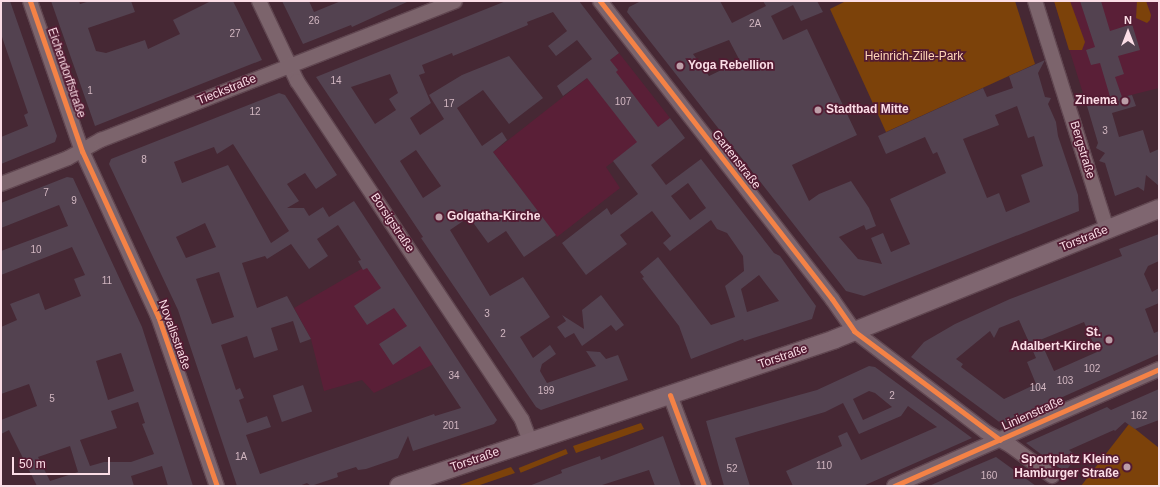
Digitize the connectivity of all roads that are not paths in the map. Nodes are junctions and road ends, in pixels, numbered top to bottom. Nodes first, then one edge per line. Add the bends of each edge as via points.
1 (30, 1) edge
2 (259, 1) edge
3 (455, 1) edge
4 (600, 1) edge
5 (1035, 1) edge
6 (290, 66) junction
7 (82, 151) junction
8 (1, 184) edge
9 (1159, 210) edge
10 (1107, 229) junction
11 (854, 331) junction
12 (1159, 370) edge
13 (670, 395) junction
14 (1000, 440) junction
15 (530, 441) junction
16 (1052, 476) dead end
17 (217, 486) edge
18 (399, 486) edge
19 (704, 486) edge
20 (894, 486) edge

1 - 7 street, Eichendorffstraße
2 - 6 street, Borsigstraße
3 - 6 street, Tieckstraße
4 - 11 street, Gartenstraße via 832,299
5 - 10 street, Bergstraße
6 - 7 street, Tieckstraße via 98,141
6 - 15 street, Borsigstraße via 297,81 522,420
7 - 8 street, Tieckstraße
7 - 17 street, Novalisstraße via 158,316
9 - 10 main road, Torstraße
10 - 11 main road, Torstraße
11 - 13 main road, Torstraße
11 - 14 street, Gartenstraße
12 - 14 street, Linienstraße
13 - 15 main road, Torstraße
13 - 19 street
14 - 16 street, Gartenstraße
14 - 20 street, Linienstraße
15 - 18 main road, Torstraße

